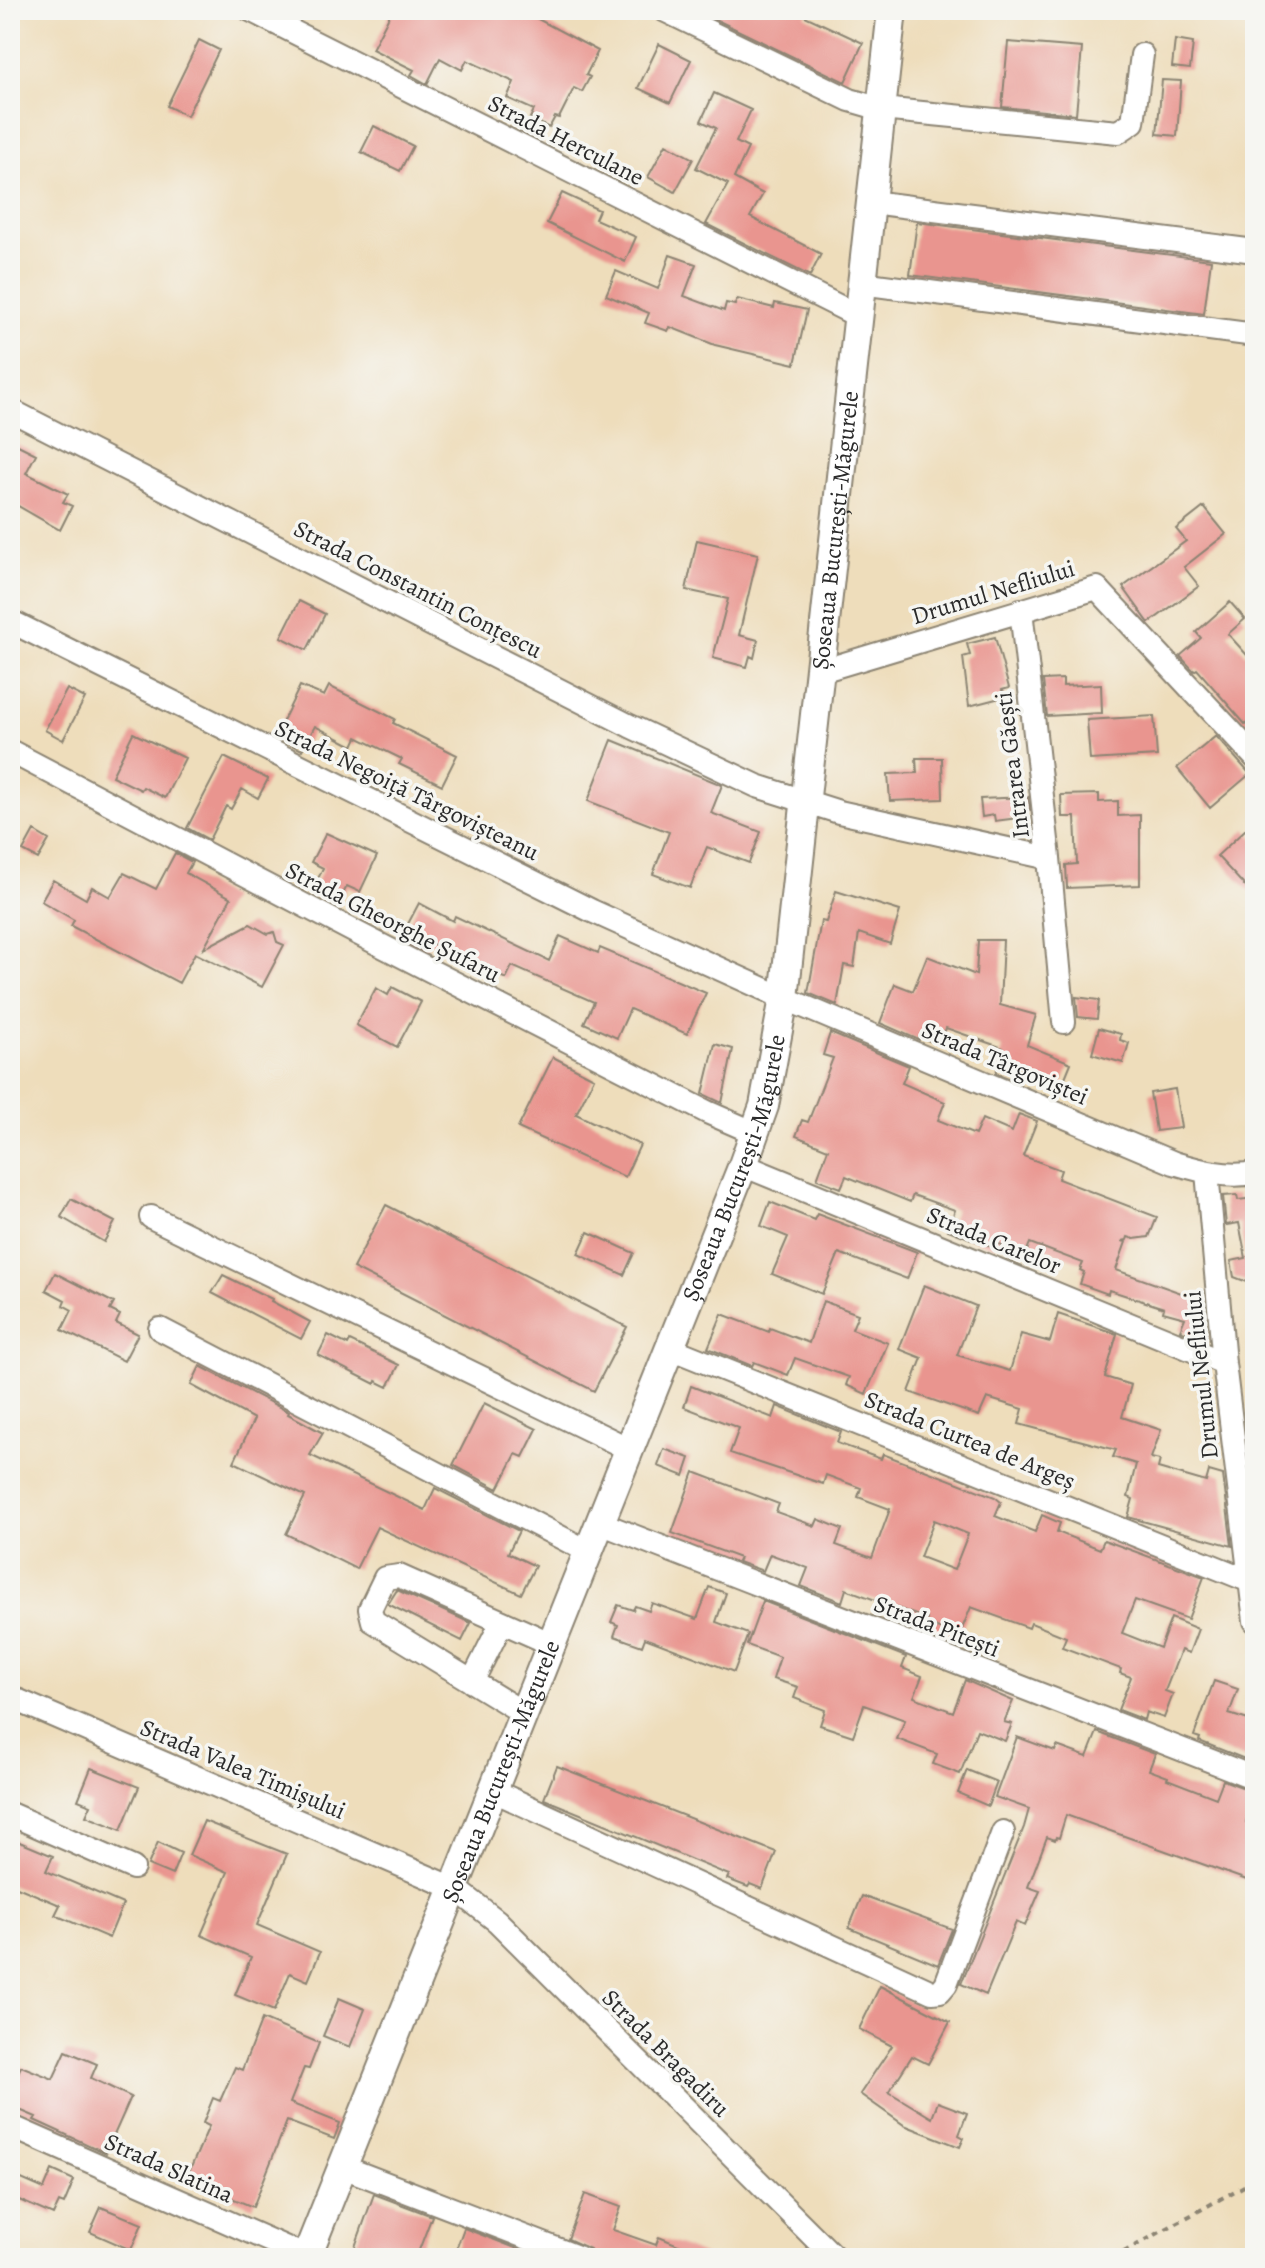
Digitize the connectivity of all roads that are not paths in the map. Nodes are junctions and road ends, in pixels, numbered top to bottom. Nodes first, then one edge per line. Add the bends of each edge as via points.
1 (250, 10) edge
2 (664, 10) edge
3 (892, 10) edge
4 (1142, 55) dead end
5 (881, 109) junction
6 (871, 202) junction
7 (1255, 251) edge
8 (861, 283) junction
9 (858, 316) junction
10 (1255, 335) edge
11 (10, 410) edge
12 (1021, 610) junction
13 (10, 621) edge
14 (821, 671) junction
15 (10, 751) edge
16 (1255, 757) edge
17 (807, 804) junction
18 (1049, 858) junction
19 (784, 998) junction
20 (1064, 1022) dead end
21 (755, 1133) junction
22 (743, 1165) junction
23 (1207, 1172) junction
24 (1255, 1173) edge
25 (151, 1217) dead end
26 (160, 1329) dead end
27 (670, 1348) junction
28 (1224, 1363) junction
29 (629, 1449) junction
30 (600, 1523) junction
31 (589, 1552) junction
32 (1250, 1581) junction
33 (1255, 1621) edge
34 (502, 1622) junction
35 (552, 1644) junction
36 (472, 1682) junction
37 (10, 1697) edge
38 (525, 1714) junction
39 (1255, 1778) edge
40 (494, 1791) junction
41 (10, 1814) edge
42 (1003, 1832) dead end
43 (133, 1868) dead end
44 (456, 1889) junction
45 (10, 2126) edge
46 (343, 2167) junction
47 (307, 2258) edge
48 (580, 2258) edge
49 (835, 2258) edge

1 - 9 street, Strada Herculane
2 - 5 street via 850,100
3 - 5 main road, Șoseaua București-Măgurele
4 - 5 street via 1133,122 1118,132
5 - 6 main road, Șoseaua București-Măgurele
6 - 7 street
6 - 8 main road, Șoseaua București-Măgurele
8 - 9 main road, Șoseaua București-Măgurele
8 - 10 street
9 - 14 main road, Șoseaua București-Măgurele
11 - 17 street, Strada Constantin Conțescu via 630,726
12 - 14 street, Drumul Nefliului
12 - 16 street, Drumul Nefliului via 1097,588
12 - 18 street, Intrarea Găești
13 - 19 street, Strada Negoiță Târgovișteanu via 489,861
14 - 17 main road, Șoseaua București-Măgurele
15 - 21 street, Strada Gheorghe Șufaru
17 - 18 street, Intrarea Găești
17 - 19 main road, Șoseaua București-Măgurele
18 - 20 street
19 - 21 main road, Șoseaua București-Măgurele
19 - 23 street, Strada Târgoviștei via 1157,1156
21 - 22 main road, Șoseaua București-Măgurele
22 - 27 main road, Șoseaua București-Măgurele
22 - 28 street, Strada Carelor
23 - 24 street
23 - 28 street, Drumul Nefliului
25 - 29 street
26 - 31 street
27 - 29 main road, Șoseaua București-Măgurele
27 - 32 street, Strada Curtea de Argeș
28 - 32 street, Drumul Nefliului
29 - 30 main road, Șoseaua București-Măgurele
30 - 31 main road, Șoseaua București-Măgurele
30 - 39 street, Strada Pitești
31 - 35 main road, Șoseaua București-Măgurele
32 - 33 street, Drumul Nefliului
34 - 35 street
34 - 36 street
34 - 36 street via 399,1576 385,1578 370,1609 373,1621
35 - 38 main road, Șoseaua București-Măgurele
36 - 38 street
37 - 44 street, Strada Valea Timișului
38 - 40 main road, Șoseaua București-Măgurele
40 - 42 street via 932,1992 946,1984
40 - 44 main road, Șoseaua București-Măgurele
41 - 43 street
44 - 46 main road, Șoseaua București-Măgurele
44 - 49 street, Strada Bragadiru via 497,1921
45 - 47 street, Strada Slatina
46 - 47 main road, Șoseaua București-Măgurele
46 - 48 street

